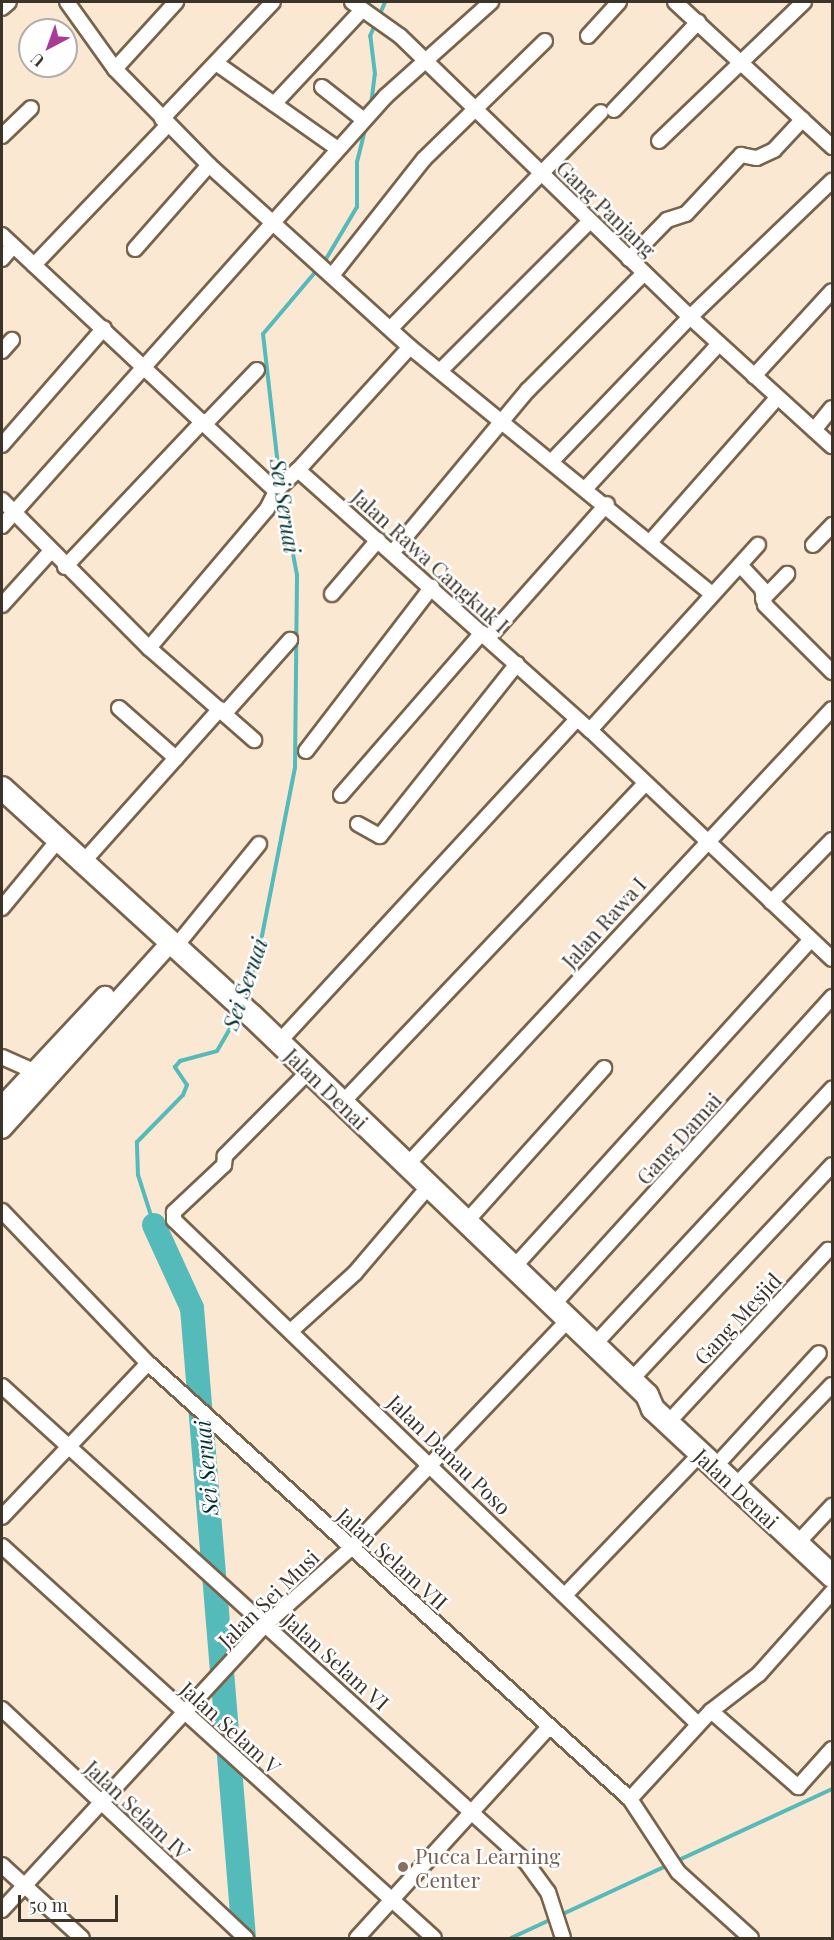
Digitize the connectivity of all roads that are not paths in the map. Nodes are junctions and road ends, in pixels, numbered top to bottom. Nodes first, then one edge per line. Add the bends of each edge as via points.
1 (9, 2) edge
2 (67, 2) edge
3 (176, 2) edge
4 (273, 2) edge
5 (491, 2) edge
6 (619, 2) edge
7 (675, 2) edge
8 (804, 2) edge
9 (2, 8) edge
10 (366, 14) edge
11 (698, 22) junction
12 (588, 36) dead end
13 (545, 41) dead end
14 (425, 60) junction
15 (216, 63) junction
16 (745, 63) junction
17 (115, 69) junction
18 (322, 87) dead end
19 (274, 104) junction
20 (476, 107) junction
21 (32, 108) dead end
22 (365, 118) junction
23 (803, 119) junction
24 (165, 122) junction
25 (2, 136) edge
26 (659, 141) dead end
27 (832, 147) edge
28 (338, 149) junction
29 (209, 165) junction
30 (539, 172) junction
31 (832, 181) edge
32 (274, 221) junction
33 (589, 222) junction
34 (2, 235) edge
35 (13, 246) junction
36 (135, 249) dead end
37 (629, 258) junction
38 (2, 259) edge
39 (34, 265) junction
40 (331, 272) junction
41 (644, 273) junction
42 (832, 291) edge
43 (690, 317) junction
44 (104, 328) junction
45 (391, 328) junction
46 (12, 340) dead end
47 (719, 344) junction
48 (410, 347) junction
49 (2, 351) edge
50 (145, 366) junction
51 (257, 370) dead end
52 (440, 371) junction
53 (754, 376) junction
54 (777, 398) junction
55 (832, 408) edge
56 (501, 422) junction
57 (204, 423) junction
58 (814, 430) junction
59 (2, 445) edge
60 (832, 446) edge
61 (551, 462) junction
62 (298, 470) junction
63 (279, 488) junction
64 (586, 488) junction
65 (2, 500) edge
66 (607, 504) junction
67 (15, 513) junction
68 (832, 525) edge
69 (2, 526) edge
70 (378, 540) junction
71 (651, 541) junction
72 (758, 545) dead end
73 (813, 545) dead end
74 (50, 552) junction
75 (392, 553) junction
76 (740, 564) junction
77 (65, 567) junction
78 (787, 574) dead end
79 (432, 587) junction
80 (332, 594) dead end
81 (712, 594) junction
82 (764, 599) junction
83 (2, 605) edge
84 (485, 635) junction
85 (290, 640) dead end
86 (149, 648) junction
87 (517, 664) junction
88 (832, 672) edge
89 (119, 708) dead end
90 (832, 709) edge
91 (222, 711) junction
92 (577, 719) junction
93 (590, 730) junction
94 (254, 740) dead end
95 (306, 751) dead end
96 (176, 758) junction
97 (645, 784) junction
98 (2, 788) edge
99 (341, 795) dead end
100 (358, 824) dead end
101 (59, 839) junction
102 (832, 840) edge
103 (704, 842) junction
104 (259, 844) dead end
105 (84, 861) junction
106 (771, 902) junction
107 (2, 908) edge
108 (171, 939) junction
109 (811, 940) junction
110 (832, 959) edge
111 (832, 997) edge
112 (279, 1042) junction
113 (2, 1057) edge
114 (604, 1068) dead end
115 (34, 1071) junction
116 (309, 1071) junction
117 (832, 1089) edge
118 (342, 1103) junction
119 (2, 1106) edge
120 (2, 1129) edge
121 (407, 1165) junction
122 (832, 1165) edge
123 (429, 1186) junction
124 (2, 1211) edge
125 (466, 1222) junction
126 (828, 1250) dead end
127 (513, 1267) junction
128 (561, 1313) junction
129 (292, 1330) junction
130 (594, 1345) junction
131 (819, 1353) dead end
132 (148, 1363) junction
133 (832, 1385) edge
134 (2, 1386) edge
135 (639, 1388) junction
136 (676, 1414) junction
137 (66, 1448) junction
138 (700, 1454) junction
139 (723, 1458) junction
140 (428, 1462) junction
141 (740, 1482) junction
142 (832, 1506) edge
143 (2, 1517) edge
144 (805, 1535) junction
145 (2, 1546) edge
146 (351, 1548) junction
147 (832, 1560) edge
148 (832, 1576) edge
149 (832, 1592) edge
150 (566, 1595) junction
151 (265, 1625) junction
152 (2, 1709) edge
153 (711, 1711) junction
154 (184, 1712) junction
155 (698, 1724) junction
156 (549, 1727) junction
157 (832, 1749) edge
158 (630, 1799) junction
159 (99, 1802) junction
160 (474, 1812) junction
161 (2, 1865) edge
162 (23, 1886) junction
163 (393, 1901) junction
164 (2, 1910) edge
165 (240, 1934) edge
166 (560, 1934) edge
167 (82, 1938) edge
168 (357, 1938) edge
169 (434, 1938) edge
170 (751, 1938) edge

1 - 9 street
2 - 17 street
3 - 17 street
4 - 15 street
5 - 14 street
6 - 12 street
7 - 11 street
8 - 16 street
10 - 14 street, Gang Panjang
10 - 19 street
11 - 16 street
11 - 30 street
13 - 20 street
14 - 20 street, Gang Panjang
14 - 22 street
15 - 19 street
15 - 24 street
16 - 23 street
16 - 26 street
17 - 24 street
18 - 22 street
19 - 28 street
20 - 30 street, Gang Panjang
20 - 40 street via 424,159
21 - 25 street
22 - 28 street
23 - 27 street
23 - 37 street via 774,150 757,158 741,155 686,214 667,219
24 - 29 street
24 - 39 street
28 - 32 street
29 - 32 street
29 - 36 street
30 - 33 street, Gang Panjang
30 - 45 street
31 - 43 street
32 - 40 street
32 - 50 street
33 - 37 street, Gang Panjang
33 - 52 street
34 - 35 street
35 - 38 street
35 - 39 street
37 - 41 street, Gang Panjang
39 - 44 street
40 - 45 street
41 - 43 street, Gang Panjang
41 - 56 street
42 - 53 street
43 - 47 street, Gang Panjang
43 - 61 street
44 - 50 street
44 - 59 street
45 - 48 street
46 - 49 street
47 - 53 street, Gang Panjang
47 - 64 street
48 - 52 street
48 - 62 street
50 - 57 street
50 - 67 street
51 - 57 street
52 - 56 street
53 - 54 street, Gang Panjang
54 - 58 street, Gang Panjang
54 - 71 street
55 - 58 street
56 - 61 street
56 - 75 street
57 - 63 street
57 - 77 street
58 - 60 street, Gang Panjang
61 - 64 street
62 - 63 street
62 - 70 street, Jalan Rawa Cangkuk I
63 - 86 street via 267,509
64 - 66 street
65 - 67 street
66 - 71 street
66 - 84 street
67 - 69 street
67 - 74 street
68 - 73 street
70 - 75 street, Jalan Rawa Cangkuk I
70 - 80 street
71 - 81 street
72 - 76 street
74 - 77 street
74 - 83 street
75 - 79 street, Jalan Rawa Cangkuk I
76 - 81 street
76 - 82 street
77 - 86 street
78 - 82 street
79 - 84 street, Jalan Rawa Cangkuk I
79 - 95 street
81 - 93 street
82 - 88 street
84 - 87 street, Jalan Rawa Cangkuk I
84 - 99 street
85 - 91 street
86 - 91 street
87 - 92 street, Jalan Rawa Cangkuk I
87 - 100 street via 408,794 380,836
89 - 96 street
90 - 103 street, Jalan Rawa I
91 - 94 street
91 - 96 street
92 - 93 street, Jalan Rawa Cangkuk I
92 - 112 street
93 - 97 street, Jalan Rawa Cangkuk I
96 - 105 street
97 - 103 street, Jalan Rawa Cangkuk I
97 - 118 street
98 - 101 main road, Jalan Denai
101 - 105 main road, Jalan Denai
101 - 107 street
102 - 106 street
103 - 106 street, Jalan Rawa Cangkuk I
103 - 121 street, Jalan Rawa I
104 - 108 street
105 - 108 main road, Jalan Denai
106 - 109 street, Jalan Rawa Cangkuk I
108 - 112 main road, Jalan Denai
108 - 115 street
108 - 120 street
109 - 110 street, Jalan Rawa Cangkuk I
109 - 127 street
111 - 128 street, Gang Damai
112 - 116 main road, Jalan Denai
113 - 115 street
114 - 125 street
115 - 119 street
116 - 118 main road, Jalan Denai
116 - 129 street, Jalan Danau Poso via 225,1156 207,1186 172,1215
117 - 130 street
118 - 121 main road, Jalan Denai
121 - 123 main road, Jalan Denai
122 - 135 street
123 - 125 main road, Jalan Denai
123 - 129 street via 355,1273
124 - 132 street, Jalan Selam VII
125 - 127 main road, Jalan Denai
126 - 136 street, Gang Mesjid
127 - 128 main road, Jalan Denai
128 - 130 main road, Jalan Denai
128 - 140 street, Jalan Sei Musi
129 - 140 street, Jalan Danau Poso
130 - 135 main road, Jalan Denai
131 - 139 street
132 - 137 street
132 - 146 street, Jalan Selam VII
133 - 141 street
134 - 137 street, Jalan Selam VI
135 - 136 main road, Jalan Denai
135 - 138 main road, Jalan Denai via 653,1409
136 - 139 main road, Jalan Denai
137 - 143 street
137 - 151 street, Jalan Selam VI
138 - 141 main road, Jalan Denai
138 - 150 street
139 - 141 main road, Jalan Denai
140 - 146 street, Jalan Sei Musi
140 - 150 street, Jalan Danau Poso
141 - 144 main road, Jalan Denai
141 - 148 main road, Jalan Denai
142 - 144 street
144 - 147 main road, Jalan Denai
145 - 154 street, Jalan Selam V
146 - 151 street, Jalan Sei Musi
146 - 156 street, Jalan Selam VII
149 - 153 street via 759,1674
150 - 155 street, Jalan Danau Poso
151 - 154 street, Jalan Sei Musi
151 - 160 street, Jalan Selam VI
152 - 159 street, Jalan Selam IV
153 - 155 street
153 - 157 street via 798,1787
154 - 159 street, Jalan Sei Musi
154 - 163 street, Jalan Selam V
155 - 158 street
156 - 158 street, Jalan Selam VII
156 - 160 street
158 - 170 street, Jalan Selam VII via 678,1872
159 - 162 street, Jalan Sei Musi
159 - 165 street, Jalan Selam IV
160 - 163 street
160 - 166 street, Jalan Selam VI via 526,1862 548,1892
161 - 162 street
162 - 164 street, Jalan Sei Musi
162 - 167 street
163 - 168 street
163 - 169 street, Jalan Selam V

